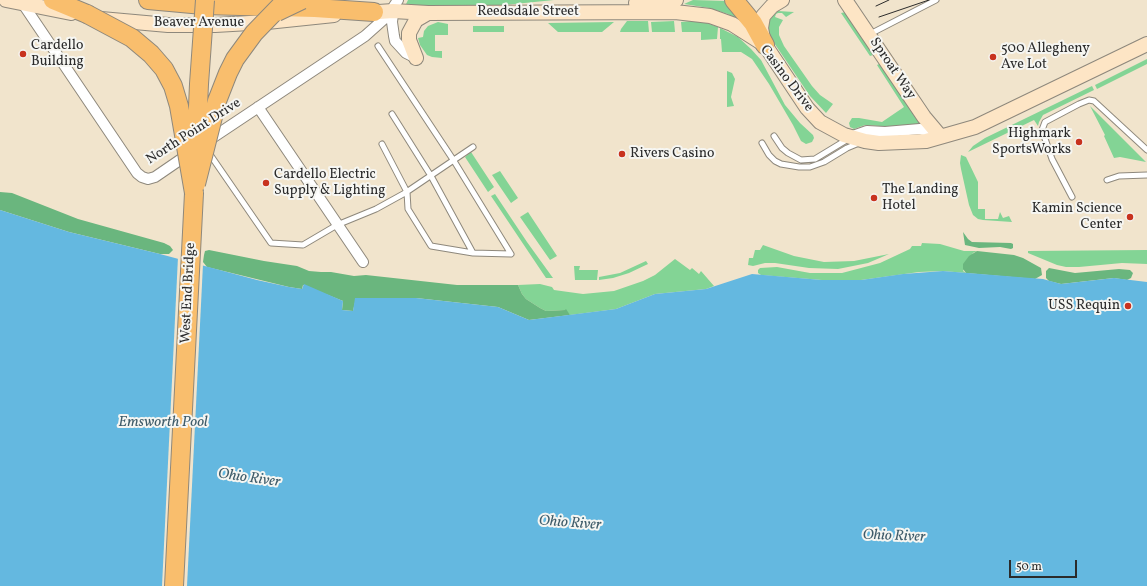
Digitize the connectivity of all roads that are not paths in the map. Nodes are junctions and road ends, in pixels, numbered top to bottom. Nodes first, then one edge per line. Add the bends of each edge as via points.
1 (6, 0) edge
2 (53, 0) edge
3 (60, 0) edge
4 (148, 0) edge
5 (205, 0) edge
6 (286, 0) edge
7 (302, 0) edge
8 (734, 0) edge
9 (782, 0) edge
10 (845, 0) edge
11 (936, 0) edge
12 (23, 4) junction
13 (396, 6) edge
14 (676, 6) edge
15 (374, 12) junction
16 (561, 12) joint
17 (428, 13) junction
18 (87, 14) junction
19 (265, 20) junction
20 (869, 34) junction
21 (1147, 44) edge
22 (764, 45) junction
23 (378, 46) dead end
24 (416, 58) joint
25 (258, 108) junction
26 (392, 114) dead end
27 (774, 136) dead end
28 (940, 136) junction
29 (850, 137) junction
30 (864, 141) junction
31 (762, 143) dead end
32 (203, 144) junction
33 (382, 144) dead end
34 (473, 147) dead end
35 (1147, 150) edge
36 (454, 161) junction
37 (1147, 175) edge
38 (431, 176) junction
39 (1107, 180) dead end
40 (407, 192) junction
41 (194, 193) junction
42 (1072, 197) dead end
43 (337, 225) junction
44 (473, 253) junction
45 (362, 262) dead end
46 (174, 586) edge

1 - 12 main road, Beaver Avenue
2 - 18 highway
3 - 18 highway
4 - 15 highway via 203,5
5 - 41 highway, West End Bridge, bridge
6 - 19 highway, bridge
7 - 19 highway, bridge
8 - 22 highway via 753,23
9 - 22 main road via 763,16 761,28
10 - 20 main road, Sproat Way
11 - 20 lane
12 - 15 main road, Beaver Avenue via 135,23 192,25 236,25
12 - 32 street, North Point Drive via 136,173 148,179 155,177
13 - 15 main road, Beaver Avenue
13 - 17 main road, Reedsdale Street
13 - 24 street via 392,22 396,41 406,53
13 - 25 street, North Point Drive via 366,36
14 - 16 main road, Casino Drive via 666,2 611,3
14 - 22 main road, Casino Drive via 724,20
16 - 17 main road, Reedsdale Street
17 - 24 main road via 416,20 409,33
18 - 41 highway, bridge via 132,38 164,69 179,106
19 - 41 highway, bridge via 235,59 222,87
20 - 28 main road, Sproat Way via 924,117
21 - 28 main road, Casino Drive via 987,121 961,132
22 - 29 main road, Casino Drive via 807,108 820,122
23 - 36 lane
25 - 32 street, North Point Drive
25 - 43 street
26 - 38 lane
27 - 29 lane via 782,148 801,160 821,156
28 - 29 street via 920,129 867,131
28 - 30 main road, Casino Drive via 926,141
29 - 30 main road, Casino Drive
30 - 31 lane via 810,167 775,161
32 - 43 lane via 271,243 303,245
33 - 40 lane
34 - 36 lane
35 - 42 lane via 1094,101 1079,104 1045,122 1042,130 1052,159
36 - 38 lane
36 - 44 lane via 511,254
37 - 39 lane via 1119,176
38 - 40 lane
38 - 44 lane
40 - 43 lane via 376,209
40 - 44 lane via 408,209 431,246
41 - 46 highway, West End Bridge
43 - 45 street

